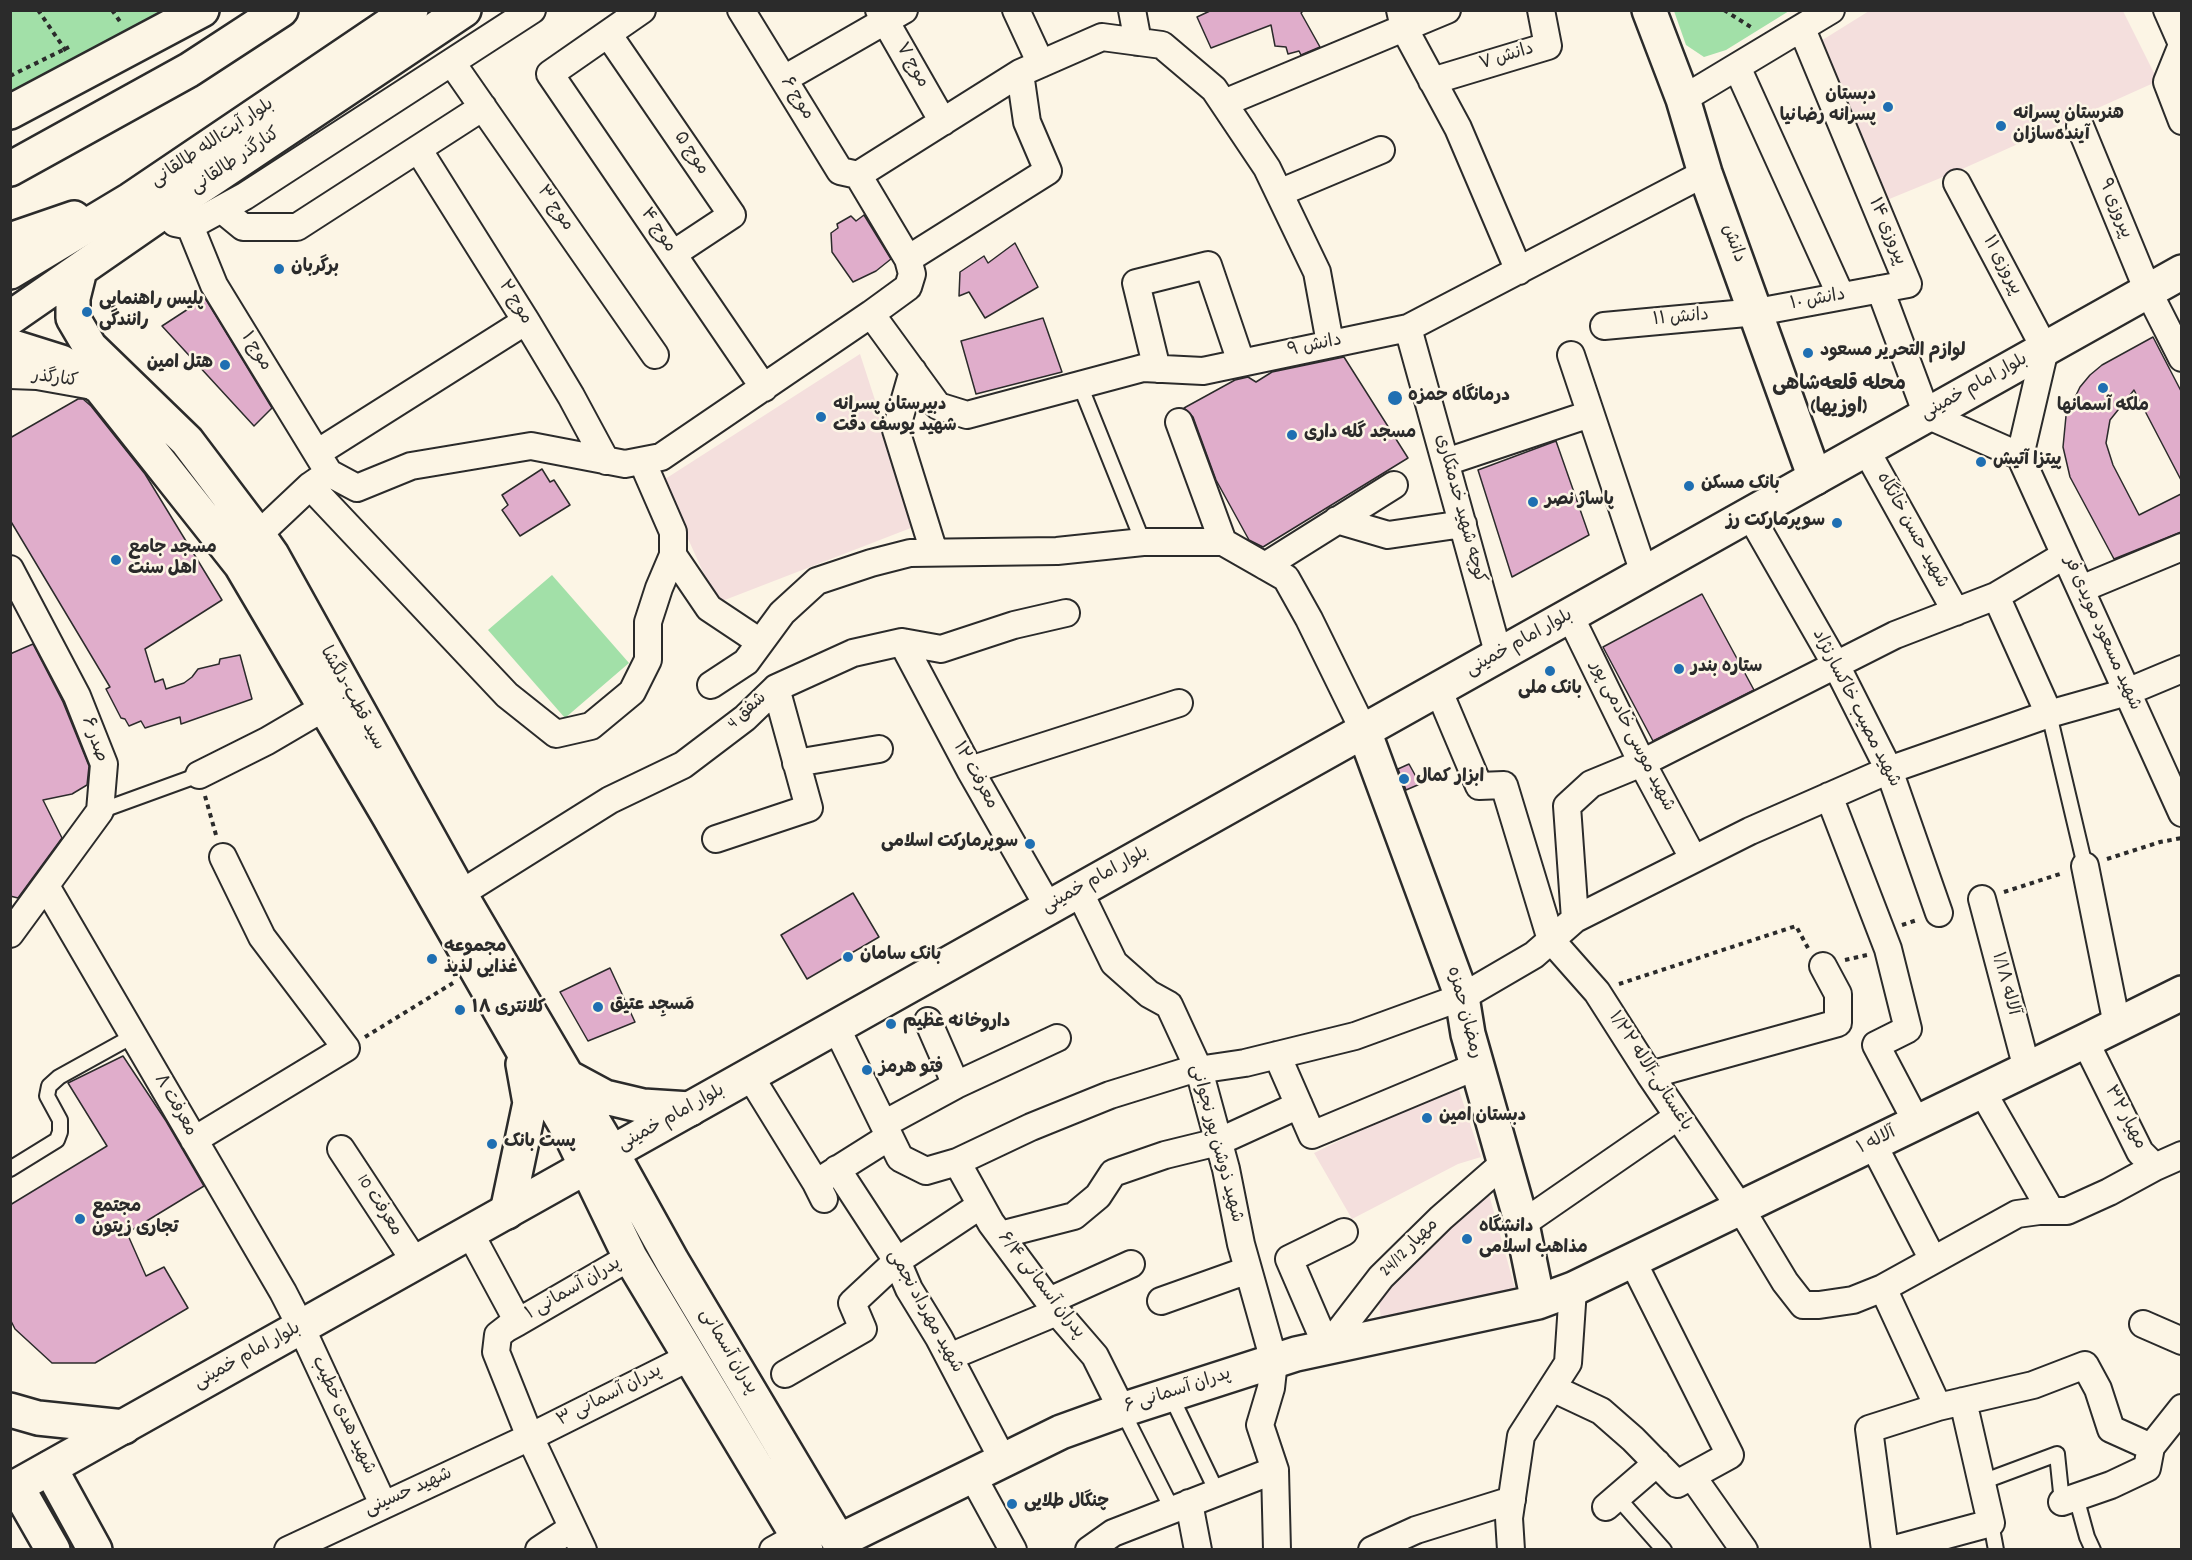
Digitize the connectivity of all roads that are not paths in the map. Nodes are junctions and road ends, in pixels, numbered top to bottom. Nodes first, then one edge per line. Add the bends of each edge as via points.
1 (202, 10) edge
2 (281, 10) edge
3 (411, 10) edge
4 (464, 10) edge
5 (532, 10) edge
6 (642, 10) edge
7 (741, 10) edge
8 (1016, 10) edge
9 (1132, 10) edge
10 (1447, 10) edge
11 (1541, 10) edge
12 (1649, 10) edge
13 (1831, 10) edge
14 (2167, 10) edge
15 (889, 14) edge
16 (1402, 20) edge
17 (1802, 29) junction
18 (380, 32) junction
19 (608, 34) junction
20 (1138, 42) junction
21 (2181, 44) edge
22 (453, 63) junction
23 (1030, 68) junction
24 (1737, 68) junction
25 (784, 79) junction
26 (1432, 81) junction
27 (355, 82) junction
28 (1683, 99) junction
29 (1224, 103) junction
30 (483, 107) junction
31 (10, 112) edge
32 (2181, 121) edge
33 (943, 122) junction
34 (2080, 126) dead end
35 (418, 149) junction
36 (1381, 150) dead end
37 (10, 169) edge
38 (1706, 173) junction
39 (858, 175) junction
40 (1957, 183) dead end
41 (1279, 193) junction
42 (142, 209) junction
43 (221, 210) junction
44 (190, 226) junction
45 (10, 240) edge
46 (673, 254) junction
47 (908, 259) junction
48 (80, 270) junction
49 (1519, 271) junction
50 (10, 272) edge
51 (2181, 272) edge
52 (1880, 289) junction
53 (2148, 291) junction
54 (1841, 296) junction
55 (1757, 312) junction
56 (872, 314) junction
57 (10, 318) edge
58 (526, 321) junction
59 (1604, 326) dead end
60 (1408, 328) junction
61 (1330, 343) junction
62 (10, 346) edge
63 (2045, 349) junction
64 (655, 355) dead end
65 (1571, 355) dead end
66 (2181, 358) edge
67 (1241, 362) junction
68 (1157, 369) junction
69 (913, 371) junction
70 (10, 375) edge
71 (1080, 385) junction
72 (100, 387) junction
73 (764, 388) junction
74 (1590, 414) junction
75 (1927, 415) junction
76 (1179, 422) dead end
77 (1866, 450) junction
78 (2020, 456) junction
79 (606, 461) junction
80 (642, 461) junction
81 (1446, 462) junction
82 (319, 470) junction
83 (1815, 478) junction
84 (1394, 485) dead end
85 (1750, 514) junction
86 (1337, 520) junction
87 (1463, 524) junction
88 (258, 535) junction
89 (1143, 542) junction
90 (1223, 542) junction
91 (2181, 547) edge
92 (934, 552) junction
93 (673, 555) junction
94 (2065, 555) junction
95 (1265, 566) junction
96 (10, 569) edge
97 (1644, 573) junction
98 (2081, 590) junction
99 (1996, 596) junction
100 (1956, 612) junction
101 (1066, 613) dead end
102 (1570, 616) junction
103 (760, 642) junction
104 (902, 642) junction
105 (1499, 656) junction
106 (1836, 665) junction
107 (2181, 669) edge
108 (711, 685) dead end
109 (776, 687) junction
110 (1438, 689) junction
111 (2127, 692) junction
112 (1179, 703) dead end
113 (325, 707) junction
114 (2049, 714) junction
115 (1364, 731) junction
116 (879, 749) dead end
117 (796, 763) junction
118 (1642, 763) junction
119 (970, 770) junction
120 (1889, 770) junction
121 (199, 775) joint
122 (1829, 796) junction
123 (100, 811) junction
124 (400, 812) junction
125 (2181, 813) edge
126 (716, 839) dead end
127 (223, 857) road end
128 (1693, 858) junction
129 (2085, 866) joint
130 (46, 886) junction
131 (1079, 891) junction
132 (460, 894) junction
133 (1982, 899) dead end
134 (1049, 908) junction
135 (1939, 913) dead end
136 (1575, 919) junction
137 (10, 934) edge
138 (1551, 940) junction
139 (1823, 966) dead end
140 (2181, 993) edge
141 (1462, 997) junction
142 (928, 1021) dead end
143 (2117, 1025) junction
144 (836, 1027) junction
145 (134, 1036) junction
146 (1057, 1038) dead end
147 (2085, 1041) junction
148 (521, 1050) junction
149 (1277, 1055) junction
150 (1477, 1066) junction
151 (2027, 1069) junction
152 (1199, 1070) junction
153 (1650, 1075) junction
154 (565, 1076) junction
155 (750, 1076) junction
156 (956, 1085) junction
157 (1982, 1091) junction
158 (1299, 1105) junction
159 (690, 1109) junction
160 (1677, 1117) junction
161 (1917, 1123) junction
162 (887, 1131) junction
163 (194, 1140) junction
164 (1218, 1142) junction
165 (1873, 1144) junction
166 (341, 1149) dead end
167 (2181, 1155) edge
168 (599, 1160) junction
169 (957, 1162) junction
170 (1504, 1163) junction
171 (2155, 1167) junction
172 (10, 1169) edge
173 (837, 1169) junction
174 (981, 1204) junction
175 (1741, 1209) junction
176 (2051, 1211) junction
177 (507, 1212) junction
178 (1522, 1224) junction
179 (1344, 1232) dead end
180 (470, 1233) junction
181 (1000, 1235) junction
182 (630, 1257) junction
183 (1632, 1260) junction
184 (1933, 1260) junction
185 (897, 1261) junction
186 (416, 1263) junction
187 (1131, 1264) dead end
188 (1248, 1270) junction
189 (1883, 1288) junction
190 (1573, 1289) junction
191 (1161, 1301) dead end
192 (1538, 1302) junction
193 (1053, 1307) junction
194 (518, 1322) junction
195 (2143, 1324) dead end
196 (301, 1327) junction
197 (2181, 1341) edge
198 (1327, 1347) junction
199 (690, 1357) junction
200 (949, 1358) junction
201 (1274, 1360) junction
202 (785, 1374) dead end
203 (1552, 1388) junction
204 (1170, 1394) junction
205 (1963, 1401) junction
206 (1938, 1407) junction
207 (2181, 1408) edge
208 (10, 1410) edge
209 (1122, 1410) junction
210 (124, 1427) junction
211 (530, 1437) junction
212 (2151, 1447) junction
213 (1004, 1460) junction
214 (1657, 1464) junction
215 (50, 1468) junction
216 (1275, 1470) junction
217 (972, 1475) junction
218 (1692, 1476) junction
219 (1982, 1482) junction
220 (14, 1489) edge
221 (1217, 1492) junction
222 (2069, 1499) junction
223 (1512, 1500) junction
224 (1612, 1503) joint
225 (383, 1504) junction
226 (1180, 1506) junction
227 (1991, 1523) junction
228 (1130, 1538) edge
229 (578, 1539) edge
230 (793, 1545) edge
231 (842, 1545) edge
232 (53, 1550) edge
233 (95, 1550) edge
234 (288, 1550) edge
235 (539, 1550) edge
236 (1013, 1550) edge
237 (1089, 1550) edge
238 (1198, 1550) edge
239 (1277, 1550) edge
240 (1372, 1550) edge
241 (1511, 1550) edge
242 (1664, 1550) edge
243 (1744, 1550) edge
244 (1885, 1550) edge
245 (1891, 1550) edge
246 (1996, 1550) edge
247 (2093, 1550) edge

1 - 31 main road
2 - 37 main road via 189,70
3 - 18 main road, بلوار آیت‌الله طالقانی
4 - 27 main road, کنارگذر طالقانی
5 - 22 street
6 - 19 street
7 - 25 street, موج ۶
8 - 23 street
9 - 20 street
10 - 16 street
11 - 26 street, دانش ۷ via 1548,46
12 - 28 main road, دانش
13 - 17 street
14 - 21 street
15 - 25 street
15 - 33 street, موج ۷
16 - 26 street
16 - 29 street
17 - 24 street
17 - 52 street, پیروزی ۱۴ via 1908,284
18 - 27 main road
18 - 42 main road, بلوار آیت‌الله طالقانی
19 - 46 street, موج ۴ via 550,74
19 - 46 street, موج ۵ via 732,215
20 - 23 street via 1102,37
20 - 29 street via 1162,45 1214,89
21 - 32 street via 2167,82
22 - 30 street, موج ۳
22 - 43 street
23 - 33 street
23 - 47 street via 1027,122 1048,171
24 - 28 street
24 - 54 street
25 - 39 street, موج ۶ via 840,171
26 - 49 street via 1458,128
27 - 42 main road, کنارگذر طالقانی
28 - 38 main road, دانش
29 - 41 street
30 - 35 street
30 - 64 street, موج ۳
33 - 39 street
34 - 53 street, پیروزی ۹
35 - 43 street via 297,227 243,227
35 - 58 street, موج ۲
36 - 41 street
38 - 49 street, دانش ۹
38 - 55 main road, دانش
39 - 47 street
40 - 63 street, پیروزی ۱۱
41 - 61 street via 1317,272
42 - 44 street
42 - 45 main road via 45,226
42 - 48 main road, کنارگذر طالقانی
42 - 50 main road, بلوار آیت‌الله طالقانی
43 - 44 street
44 - 82 street, موج ۱ via 214,285
46 - 73 street, موج ۴
47 - 56 street via 912,274 908,287
48 - 57 main road, کنارگذر طالقانی
48 - 88 main road, سید قطب-دلگشا via 72,298 73,318 90,347 187,441
49 - 60 street, دانش ۹
51 - 53 main road, بلوار امام خمینی
52 - 54 street, دانش ۱۰
52 - 75 street, پیروزی ۱۴
53 - 63 main road, بلوار امام خمینی
53 - 66 street, پیروزی ۹
54 - 55 street, دانش ۱۰
55 - 59 street, دانش ۱۱
55 - 83 main road, دانش
56 - 69 street, دانش ۹
56 - 73 street
58 - 79 street, موج ۲
58 - 82 street
60 - 61 street, دانش ۹
60 - 81 street, کوچه شهید خدمتکاری
61 - 67 street, دانش ۹
62 - 72 main road, سید قطب-دلگشا via 61,363
63 - 75 main road, بلوار امام خمینی
63 - 78 street
65 - 74 street
67 - 68 street, دانش ۹ via 1203,371
67 - 68 street via 1208,265 1136,283
68 - 71 street, دانش ۹ via 1143,368
69 - 71 street, دانش ۹ via 938,406 967,415
69 - 92 street via 897,430
70 - 72 street, کنارگذر
71 - 89 lane
72 - 113 main road, سید قطب-دلگشا via 241,565
73 - 80 street via 661,458
74 - 81 street
74 - 97 street
75 - 77 main road, بلوار امام خمینی
75 - 78 street
76 - 90 street
77 - 83 main road, بلوار امام خمینی
77 - 100 street, شهید حسن خانگاه
78 - 94 street, شهید مسعود مویدی فر
79 - 80 street
79 - 82 street via 531,446 411,466 357,488
80 - 93 street via 673,532
81 - 87 street, کوچه شهید خدمتکاری
82 - 88 street
82 - 93 street, موج ۱ via 507,695 556,734 591,726 632,692 648,660 648,622
83 - 85 main road, بلوار امام خمینی
84 - 86 street
85 - 97 main road, بلوار امام خمینی
85 - 106 street, شهید مصیب خاکسارنژاد
86 - 87 street via 1388,535
86 - 95 street
87 - 105 street, کوچه شهید خدمتکاری
88 - 124 main road, سید قطب-دلگشا
89 - 90 street
89 - 92 street via 1056,551
90 - 95 street
91 - 98 street
92 - 103 street via 910,553 817,581 782,613
93 - 103 street via 709,608
94 - 98 street, شهید مسعود مویدی فر
94 - 99 street
95 - 115 street via 1286,578
96 - 123 street, صدر ۶ via 77,696 104,764
97 - 102 main road, بلوار امام خمینی
98 - 111 street, شهید مسعود مویدی فر
99 - 100 street
99 - 114 street
100 - 106 street via 1895,635
101 - 104 street, شفق 4 via 941,649
102 - 105 main road, بلوار امام خمینی
102 - 118 street, شهید موسی خادمی پور
103 - 108 street via 746,663
104 - 109 street, شفق 4 via 853,653
104 - 119 street, معرفت ۱۲
105 - 110 main road, بلوار امام خمینی
106 - 118 street
106 - 120 street, شهید مصیب خاکسارنژاد
107 - 111 street
109 - 117 street
109 - 132 street, شفق 4 via 745,718 683,765 609,800
110 - 115 main road, بلوار امام خمینی
110 - 138 street via 1479,786 1504,785
111 - 114 street
111 - 125 street, شهید مسعود مویدی فر
112 - 119 street
113 - 121 street
113 - 124 main road, سید قطب-دلگشا
114 - 120 street
114 - 129 lane
115 - 131 main road, بلوار امام خمینی
115 - 141 main road, رمضان حمزه
116 - 117 street
117 - 126 street via 809,808
118 - 128 street, شهید موسی خادمی پور
118 - 136 street via 1591,784 1567,806
119 - 134 street, معرفت ۱۲
120 - 122 street
120 - 135 street, شهید مصیب خاکسارنژاد
121 - 123 lane
122 - 128 street
122 - 161 street via 1888,949 1908,1029 1876,1045
123 - 130 street
124 - 132 main road, سید قطب-دلگشا
124 - 148 main road, سید قطب-دلگشا via 475,969
127 - 163 street via 262,937 346,1048
128 - 136 street
129 - 143 street
130 - 137 street
130 - 145 street, معرفت ۸
131 - 134 main road, بلوار امام خمینی
131 - 152 street, شهید ذوشن پور نجوانی via 1113,963 1149,994 1169,1005
132 - 154 main road, سید قطب-دلگشا
133 - 151 street, آلاله ۱/۱۸
134 - 144 main road, بلوار امام خمینی
136 - 138 street
138 - 141 street
138 - 153 street, باغستانی-آلاله ۱/۲۲ via 1597,992
139 - 153 street via 1838,994 1838,1023
140 - 143 main road, آلاله ۱
141 - 149 street via 1355,1036
141 - 150 main road, رمضان حمزه
142 - 156 street
143 - 147 main road, آلاله ۱
144 - 155 main road, بلوار امام خمینی
144 - 162 street
145 - 163 street, معرفت ۸
145 - 172 lane via 59,1077 50,1086 48,1096 60,1120 57,1140
146 - 156 street
147 - 151 main road, آلاله ۱
147 - 171 street, مهیار ۳۲ via 2140,1152
148 - 168 main road, سید قطب-دلگشا via 569,1131
148 - 177 main road via 530,1103
149 - 152 street
149 - 158 street
150 - 158 street via 1312,1135
150 - 170 main road, رمضان حمزه
151 - 157 main road, آلاله ۱
152 - 164 street, شهید ذوشن پور نجوانی
152 - 169 street via 1110,1095
153 - 160 street, باغستانی-آلاله ۱/۲۲
154 - 159 main road via 605,1097 643,1106
154 - 168 main road, سید قطب-دلگشا
155 - 159 main road, بلوار امام خمینی
155 - 173 street via 820,1191
156 - 162 street
157 - 161 main road, آلاله ۱
157 - 176 street
158 - 164 street
159 - 168 main road, بلوار امام خمینی
160 - 175 street, باغستانی-آلاله ۱/۲۲
160 - 178 street
161 - 165 main road, آلاله ۱
162 - 169 street via 900,1158 926,1171
162 - 173 street
163 - 196 street, معرفت ۸
164 - 181 street via 1113,1173 1098,1196 1074,1216
164 - 188 street, شهید ذوشن پور نجوانی
165 - 175 main road, آلاله ۱
165 - 184 street
166 - 186 street, معرفت 10
167 - 171 street, مهیار ۳۲
168 - 177 main road, بلوار امام خمینی
168 - 182 main road, پدران آسمانی
168 - 231 main road, پدران آسمانی via 672,1261
169 - 174 street, پدران آسمانی ۶/۴
170 - 178 main road, رمضان حمزه
170 - 198 street, مهیار 24/12 via 1381,1277
171 - 176 street via 2067,1211
173 - 185 street, شهید مهرداد نجمی
174 - 181 street, پدران آسمانی ۶/۴
174 - 185 street
175 - 183 main road, آلاله ۱
175 - 189 street, باغستانی-آلاله ۱/۲۲ via 1803,1305 1853,1300
176 - 184 street via 2017,1214
177 - 180 main road, بلوار امام خمینی
178 - 192 main road, رمضان حمزه
179 - 198 street via 1289,1259
180 - 186 main road, بلوار امام خمینی
180 - 194 street
181 - 193 street, پدران آسمانی ۶/۴
182 - 194 street, پدران آسمانی ۱
182 - 199 main road, پدران آسمانی
183 - 190 main road, آلاله ۱
183 - 218 street via 1730,1455
184 - 189 street
185 - 200 street, شهید مهرداد نجمی
185 - 202 street via 852,1303 863,1329
186 - 196 main road, بلوار امام خمینی
187 - 193 street
188 - 191 street
188 - 201 street, شهید ذوشن پور نجوانی
189 - 206 street
190 - 192 main road, آلاله ۱
190 - 203 street via 1568,1363
192 - 198 main road, پدران آسمانی ۶
193 - 200 street
193 - 209 street, پدران آسمانی ۶/۴ via 1095,1356
194 - 211 street, پدران آسمانی ۱ via 498,1335 496,1352
195 - 197 street
196 - 210 main road, بلوار امام خمینی
196 - 225 street, شهید هدی خطیب
198 - 201 main road, پدران آسمانی ۶
199 - 211 street, پدران آسمانی ۳
199 - 230 main road, پدران آسمانی
200 - 213 street, شهید مهرداد نجمی
201 - 204 main road, پدران آسمانی ۶
201 - 216 street via 1260,1425
203 - 214 street via 1601,1410
203 - 223 street via 1521,1436
204 - 209 main road, پدران آسمانی ۶
204 - 221 lane
205 - 206 street
205 - 212 street via 2034,1385 2085,1365 2098,1389 2111,1429
205 - 219 street
206 - 244 street via 1869,1429
207 - 212 street
208 - 210 main road via 38,1418
209 - 213 main road, پدران آسمانی ۶ via 1061,1432
209 - 226 lane
210 - 215 main road, بلوار امام خمینی
211 - 225 street, شهید حسینی
211 - 229 street
212 - 222 street via 2147,1468
213 - 217 main road, پدران آسمانی ۶
214 - 218 street via 1677,1484
214 - 224 street
215 - 220 main road, بلوار امام خمینی
215 - 233 main road
216 - 221 street
216 - 239 street
217 - 231 main road, پدران آسمانی ۶
217 - 236 street
218 - 243 street
219 - 222 lane via 2057,1454
219 - 227 street
220 - 232 main road
221 - 226 street
222 - 247 lane
223 - 240 street via 1416,1530
223 - 241 street
224 - 242 lane
225 - 234 street, شهید حسینی
226 - 228 street
226 - 238 street
227 - 245 street
227 - 246 lane
228 - 237 street via 1113,1533
229 - 235 street

